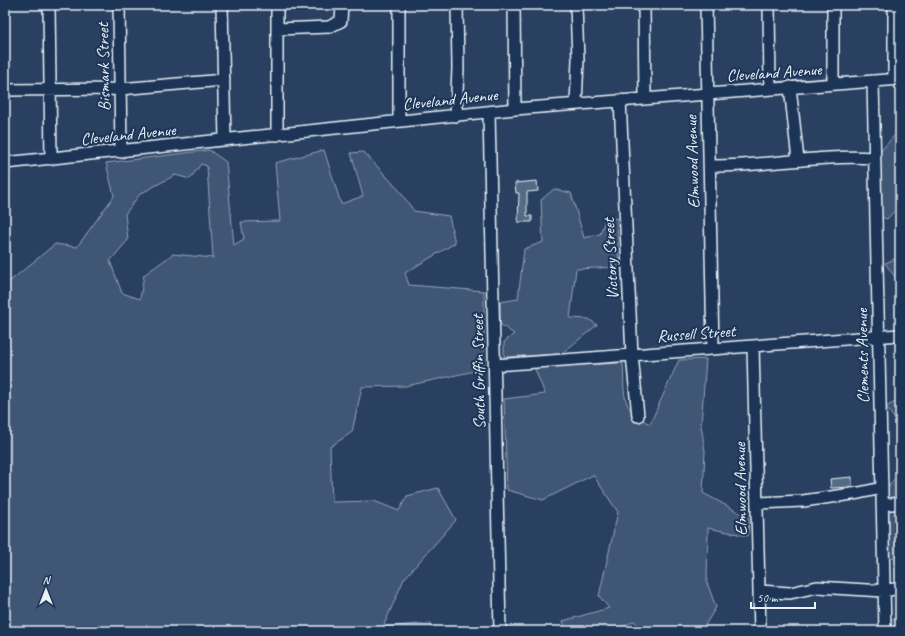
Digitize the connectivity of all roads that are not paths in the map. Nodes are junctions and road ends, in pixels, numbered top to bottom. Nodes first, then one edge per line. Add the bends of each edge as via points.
1 (49, 5) edge
2 (119, 5) edge
3 (222, 5) edge
4 (276, 5) edge
5 (342, 5) edge
6 (398, 5) edge
7 (456, 5) edge
8 (514, 5) edge
9 (576, 5) edge
10 (644, 5) edge
11 (706, 5) edge
12 (770, 5) edge
13 (833, 5) edge
14 (894, 5) edge
15 (277, 29) junction
16 (897, 79) edge
17 (224, 80) junction
18 (873, 81) junction
19 (833, 84) junction
20 (790, 88) junction
21 (120, 89) junction
22 (770, 89) junction
23 (5, 90) edge
24 (51, 90) junction
25 (707, 94) junction
26 (645, 98) junction
27 (620, 100) junction
28 (576, 104) junction
29 (515, 109) junction
30 (489, 112) junction
31 (456, 116) junction
32 (399, 121) junction
33 (277, 135) junction
34 (225, 140) junction
35 (121, 152) junction
36 (874, 158) junction
37 (51, 159) junction
38 (798, 160) junction
39 (5, 164) edge
40 (710, 166) junction
41 (900, 335) edge
42 (878, 336) junction
43 (753, 346) junction
44 (713, 349) junction
45 (632, 355) junction
46 (495, 365) junction
47 (638, 416) dead end
48 (882, 488) junction
49 (758, 503) junction
50 (900, 503) edge
51 (882, 505) junction
52 (900, 588) edge
53 (759, 591) junction
54 (883, 591) junction
55 (500, 631) edge
56 (760, 631) edge
57 (885, 631) edge

1 - 24 street
2 - 21 street, Bismark Street
3 - 17 street
4 - 15 street
5 - 15 street via 341,21 329,28
6 - 32 street
7 - 31 street
8 - 29 street
9 - 28 street
10 - 26 street
11 - 25 street, Elmwood Avenue
12 - 22 street
13 - 19 street
14 - 16 street
15 - 33 street
16 - 18 street, Cleveland Avenue
17 - 21 street
17 - 34 street
18 - 19 street, Cleveland Avenue
18 - 36 street, Clements Avenue
19 - 20 street, Cleveland Avenue
20 - 22 street, Cleveland Avenue
20 - 38 street
21 - 24 street
21 - 35 street, Bismark Street
22 - 25 street, Cleveland Avenue
23 - 24 street
24 - 37 street
25 - 26 street, Cleveland Avenue
25 - 40 street, Elmwood Avenue
26 - 27 street, Cleveland Avenue
27 - 28 street, Cleveland Avenue
27 - 45 street, Victory Street
28 - 29 street, Cleveland Avenue
29 - 30 street, Cleveland Avenue
30 - 31 street, Cleveland Avenue
30 - 46 street, South Griffin Street
31 - 32 street, Cleveland Avenue
32 - 33 street, Cleveland Avenue
33 - 34 street, Cleveland Avenue
34 - 35 street, Cleveland Avenue
35 - 37 street, Cleveland Avenue
36 - 38 street
36 - 42 street, Clements Avenue
37 - 39 street, Cleveland Avenue
38 - 40 street via 731,167
40 - 44 street, Elmwood Avenue
41 - 42 street, Russell Street
42 - 43 street, Russell Street
42 - 48 street, Clements Avenue
43 - 44 street, Russell Street
43 - 49 street, Elmwood Avenue
44 - 45 street, Russell Street
45 - 46 street, Russell Street
45 - 47 street, Victory Street
46 - 55 street, South Griffin Street
48 - 49 street via 804,501
48 - 51 street, Clements Avenue
49 - 53 street, Elmwood Avenue
50 - 51 street
51 - 54 street, Clements Avenue
52 - 54 street
53 - 54 street via 790,593 817,587
53 - 56 street, Elmwood Avenue
54 - 57 street, Clements Avenue

